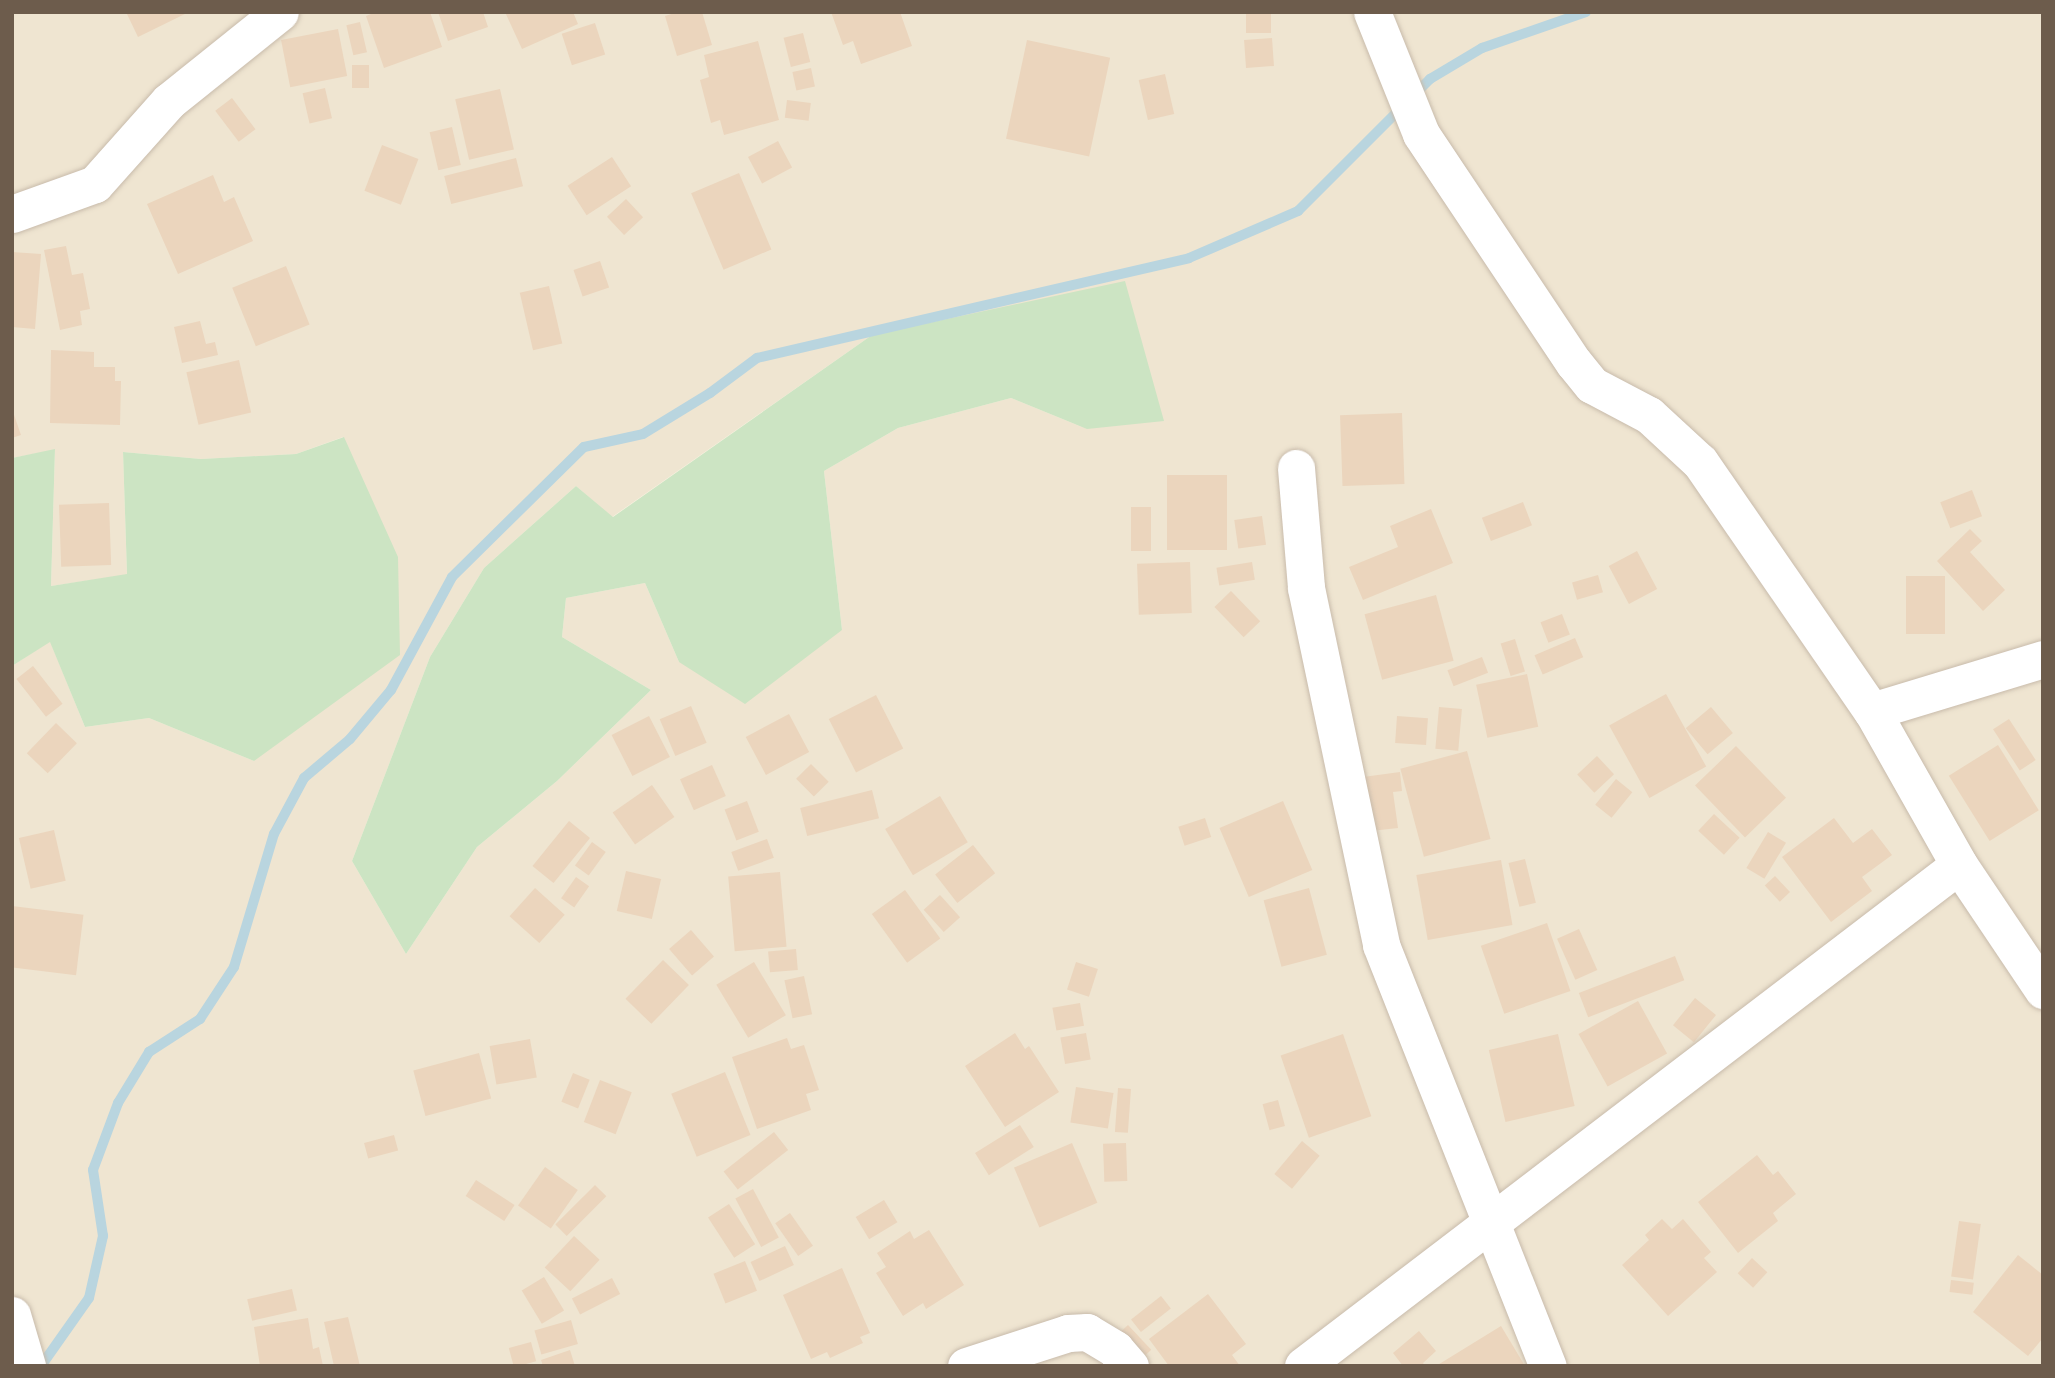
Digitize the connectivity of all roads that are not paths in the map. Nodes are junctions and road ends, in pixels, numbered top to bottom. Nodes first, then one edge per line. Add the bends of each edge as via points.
1 (1372, 12) edge
2 (274, 13) edge
3 (12, 215) edge
4 (1296, 468) dead end
5 (2043, 659) edge
6 (1871, 711) junction
7 (1959, 865) junction
8 (2043, 990) edge
9 (1487, 1221) junction
10 (12, 1315) edge
11 (27, 1366) edge
12 (967, 1366) edge
13 (1130, 1366) edge
14 (1303, 1366) edge
15 (1548, 1366) edge

1 - 6 street via 1421,134 1574,363 1592,385 1649,415 1700,462
2 - 3 street via 169,101 95,184
4 - 9 street via 1306,589 1381,945
5 - 6 street
6 - 7 street
7 - 8 street
7 - 9 street
9 - 14 street
9 - 15 street
10 - 11 street
12 - 13 street via 1068,1333 1087,1332 1115,1349

